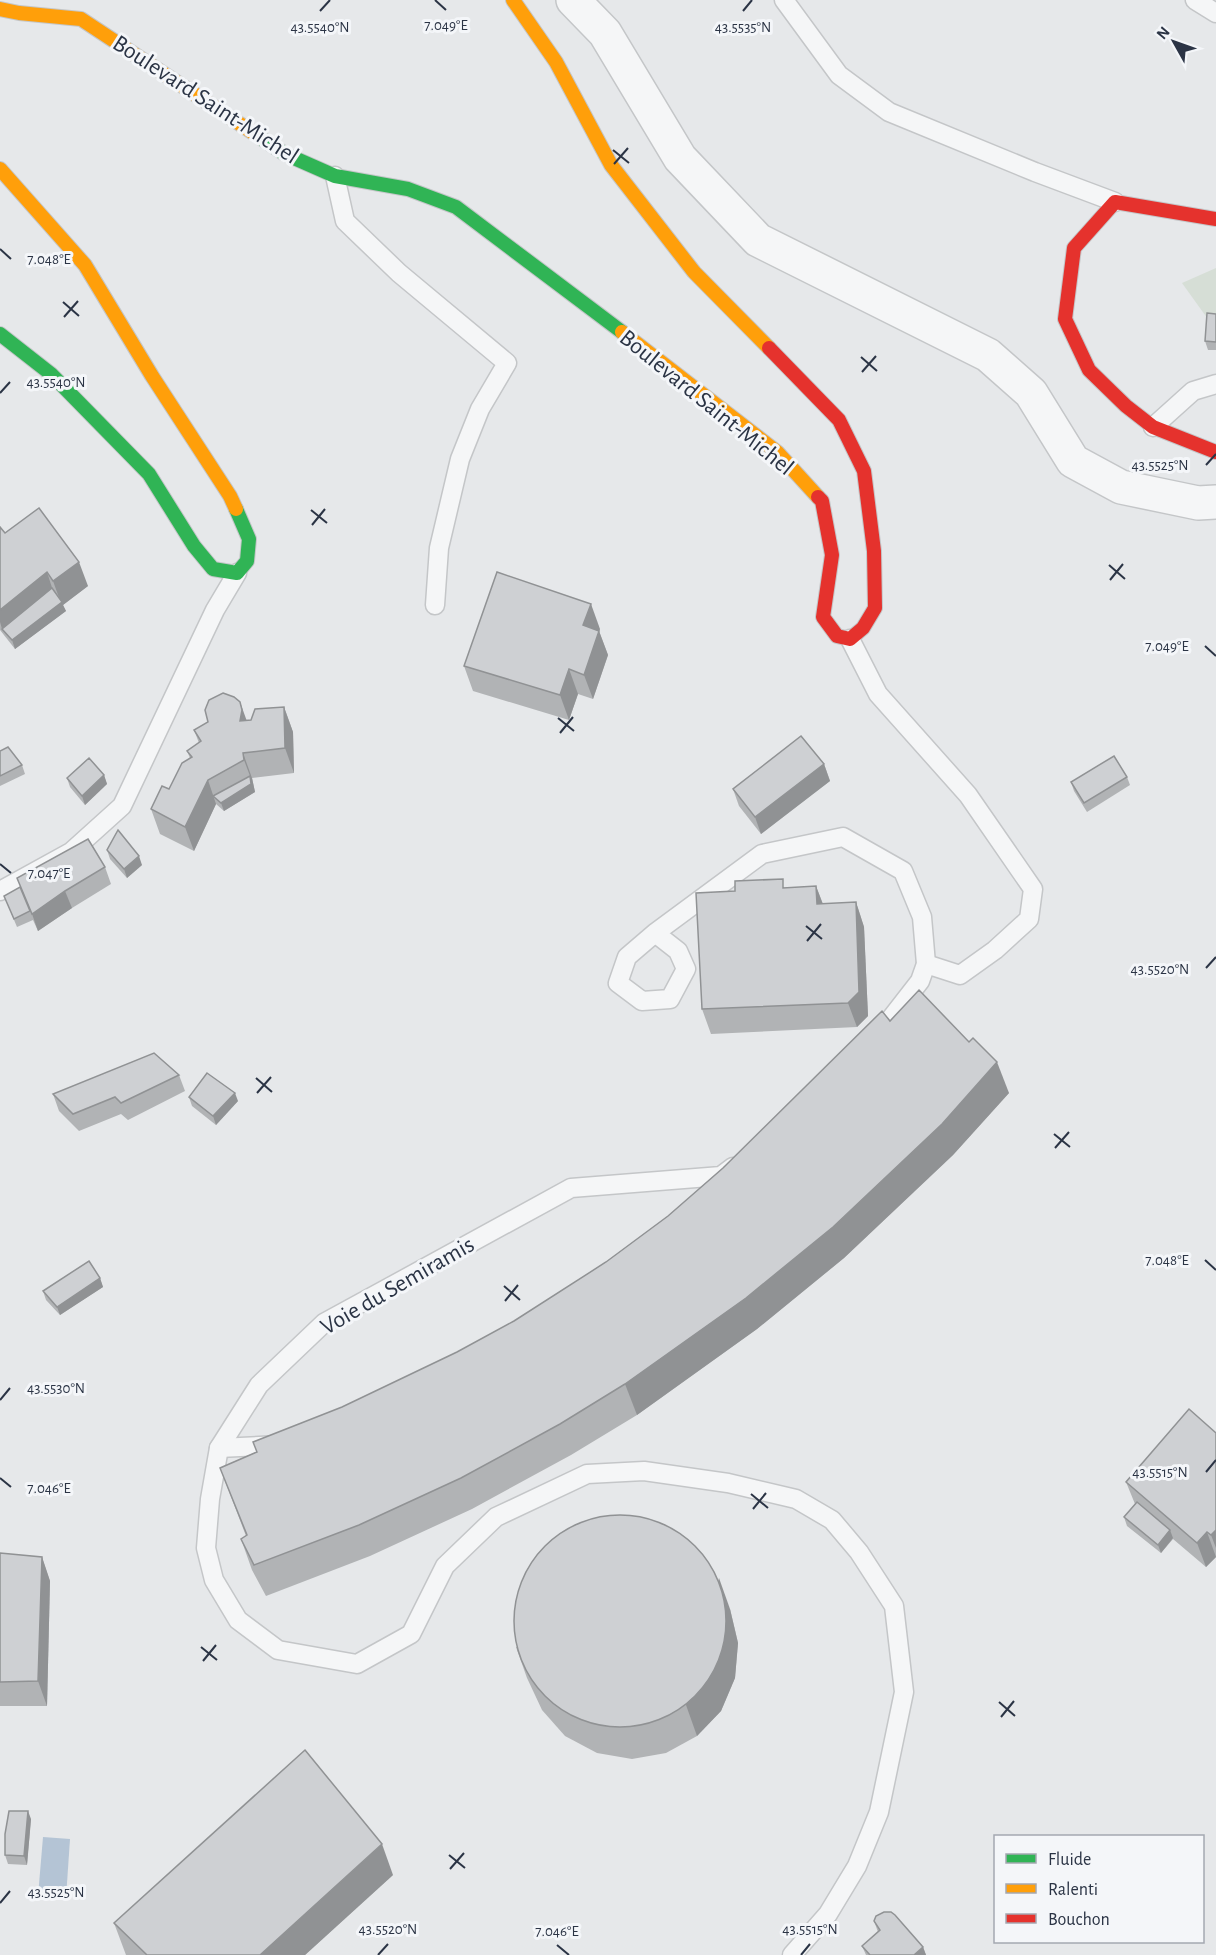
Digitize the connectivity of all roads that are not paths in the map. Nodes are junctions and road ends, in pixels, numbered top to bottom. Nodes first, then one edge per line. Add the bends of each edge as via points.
1 (513, 0) edge
2 (573, 0) edge
3 (784, 0) edge
4 (1195, 0) edge
5 (0, 9) edge
6 (1216, 13) edge
7 (0, 169) edge
8 (335, 176) junction
9 (1115, 202) junction
10 (1216, 219) edge
11 (0, 334) edge
12 (1216, 384) edge
13 (1152, 427) junction
14 (1216, 452) edge
15 (1216, 502) edge
16 (237, 573) junction
17 (435, 605) dead end
18 (850, 639) junction
19 (0, 891) edge
20 (655, 933) dead end
21 (926, 964) junction
22 (861, 1050) edge
23 (747, 1157) edge
24 (721, 1176) junction
25 (695, 1199) edge
26 (289, 1440) edge
27 (219, 1449) junction
28 (792, 1955) edge

1 - 18 street via 556,62 611,165 694,272 839,420 864,471 874,551 874,608 863,628
2 - 15 street via 605,33 680,158 758,240 988,355 1031,393 1073,461 1121,487 1198,503
3 - 9 lane via 839,75 889,112
4 - 6 lane
5 - 8 street, Boulevard Saint-Michel via 81,19 285,154
7 - 16 street via 86,265 230,496 249,539 247,561
8 - 17 lane via 345,221 399,273 507,363 480,409 460,459 439,548
8 - 18 street, Boulevard Saint-Michel via 408,189 456,207 777,452 822,501 832,555 823,617 837,636
9 - 10 street
9 - 13 street via 1074,248 1065,320 1089,370
11 - 16 street via 51,374 149,474 213,569
12 - 13 lane via 1193,391
13 - 14 street
16 - 19 lane via 215,610 122,806 71,852
18 - 21 lane via 878,694 968,795 1033,889 1029,919 960,975
20 - 21 lane via 762,854 843,837 903,871 922,917
21 - 22 lane via 920,981
23 - 24 lane
24 - 25 lane
24 - 27 lane, Voie du Semiramis via 571,1188 324,1323 259,1384
26 - 27 lane via 279,1445
27 - 28 lane, Voie du Semiramis via 206,1548 214,1580 238,1620 278,1650 357,1664 411,1634 445,1566 496,1517 587,1474 644,1471 728,1483 796,1499 832,1520 859,1552 894,1606 904,1692 879,1812 857,1866 828,1914

